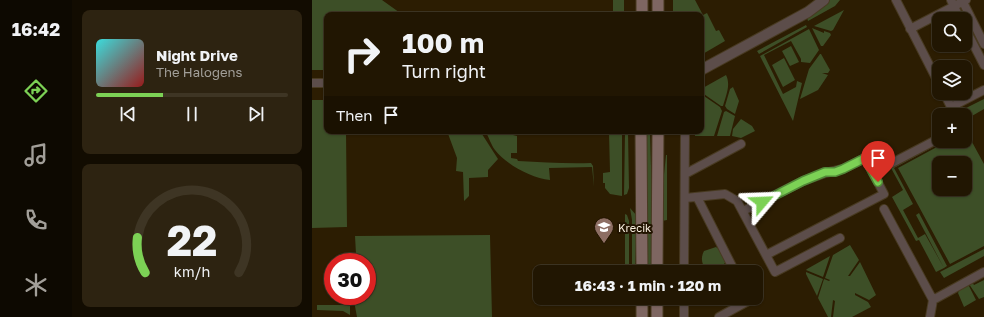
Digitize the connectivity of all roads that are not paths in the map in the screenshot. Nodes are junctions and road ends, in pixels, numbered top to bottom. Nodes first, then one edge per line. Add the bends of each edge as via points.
1 (642, 0) edge
2 (658, 0) edge
3 (824, 0) edge
4 (896, 0) edge
5 (963, 1) edge
6 (952, 3) edge
7 (642, 12) edge
8 (658, 12) edge
9 (956, 12) edge
10 (910, 29) junction
11 (972, 42) edge
12 (984, 44) edge
13 (984, 65) edge
14 (704, 68) edge
15 (932, 71) edge
16 (312, 83) edge
17 (324, 83) edge
18 (984, 90) edge
19 (948, 100) edge
20 (951, 107) joint
21 (641, 134) edge
22 (658, 134) edge
23 (685, 134) edge
24 (932, 142) edge
25 (741, 144) dead end
26 (892, 163) dead end
27 (685, 174) junction
28 (697, 197) junction
29 (685, 198) junction
30 (884, 209) dead end
31 (743, 210) junction
32 (840, 238) dead end
33 (766, 255) junction
34 (642, 265) edge
35 (657, 265) edge
36 (684, 265) edge
37 (731, 265) edge
38 (984, 272) edge
39 (934, 300) junction
40 (642, 305) edge
41 (657, 305) edge
42 (684, 305) edge
43 (741, 305) edge
44 (642, 317) edge
45 (657, 317) edge
46 (684, 317) edge
47 (719, 317) edge
48 (930, 317) edge

1 - 7 main road
2 - 8 main road
3 - 14 street via 808,12
4 - 10 street
5 - 6 street
5 - 12 street
6 - 9 street
6 - 10 street
10 - 15 street
11 - 13 street
16 - 17 street
18 - 20 street
19 - 20 street
21 - 34 main road
22 - 35 main road
23 - 27 street
24 - 26 street
25 - 27 street
27 - 29 street
28 - 29 street
28 - 31 street via 725,194 737,201
28 - 37 street
29 - 36 street
30 - 39 street
31 - 33 street
31 - 33 street via 803,181 825,172 835,172 865,158 884,194
32 - 33 street via 775,272
38 - 39 street
39 - 48 street
40 - 44 main road
41 - 45 main road
42 - 46 street
43 - 47 street

